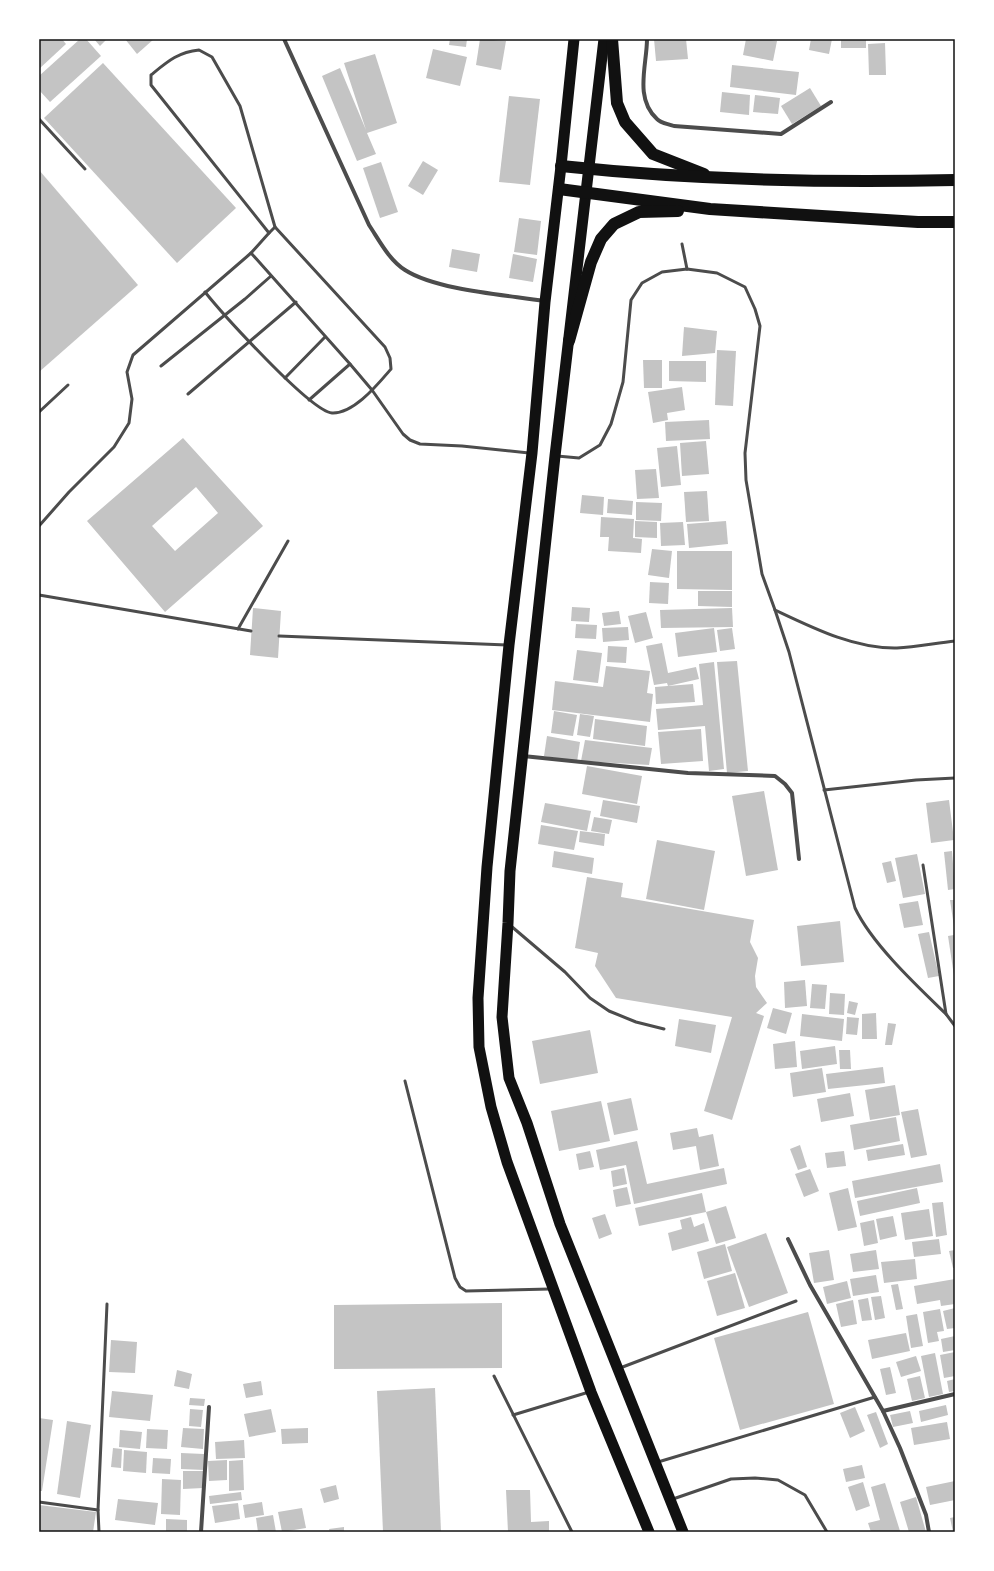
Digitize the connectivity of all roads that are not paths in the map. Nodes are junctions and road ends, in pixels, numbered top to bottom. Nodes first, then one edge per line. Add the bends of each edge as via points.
1 (284, 39) edge
2 (574, 39) edge
3 (604, 39) edge
4 (612, 39) edge
5 (647, 39) edge
6 (831, 102) dead end
7 (39, 119) edge
8 (561, 166) junction
9 (85, 169) dead end
10 (589, 169) junction
11 (716, 178) junction
12 (955, 180) edge
13 (558, 190) junction
14 (586, 192) junction
15 (710, 210) junction
16 (955, 222) edge
17 (275, 228) junction
18 (269, 233) junction
19 (682, 244) dead end
20 (251, 254) junction
21 (687, 269) junction
22 (271, 276) junction
23 (205, 292) junction
24 (296, 302) junction
25 (545, 302) junction
26 (224, 315) junction
27 (325, 337) junction
28 (569, 341) junction
29 (251, 342) junction
30 (350, 364) junction
31 (162, 366) dead end
32 (285, 378) junction
33 (68, 385) dead end
34 (372, 390) junction
35 (188, 394) dead end
36 (309, 400) junction
37 (39, 412) edge
38 (532, 453) junction
39 (555, 456) junction
40 (39, 526) edge
41 (288, 541) dead end
42 (39, 595) edge
43 (775, 610) junction
44 (238, 629) junction
45 (252, 632) dead end
46 (280, 636) dead end
47 (955, 641) edge
48 (509, 645) junction
49 (523, 756) junction
50 (955, 778) edge
51 (824, 790) junction
52 (799, 859) dead end
53 (923, 865) dead end
54 (508, 923) junction
55 (946, 1014) junction
56 (955, 1026) edge
57 (664, 1029) dead end
58 (405, 1081) dead end
59 (788, 1239) dead end
60 (553, 1289) junction
61 (796, 1301) dead end
62 (107, 1304) dead end
63 (618, 1368) junction
64 (494, 1376) dead end
65 (590, 1392) junction
66 (955, 1394) edge
67 (875, 1397) junction
68 (208, 1407) dead end
69 (883, 1410) junction
70 (513, 1415) junction
71 (656, 1463) junction
72 (671, 1500) junction
73 (39, 1502) edge
74 (98, 1510) junction
75 (99, 1532) edge
76 (201, 1532) edge
77 (572, 1532) edge
78 (649, 1532) edge
79 (683, 1532) edge
80 (827, 1532) edge
81 (929, 1532) edge

1 - 25 street via 369,225 383,248 404,270 423,279 457,288
2 - 8 highway
3 - 10 highway
4 - 11 highway via 617,103 624,122 653,154
5 - 6 street via 643,89 647,105 657,120 674,126 781,134
7 - 9 lane
8 - 10 highway
8 - 13 highway
10 - 11 highway
10 - 14 highway
11 - 12 highway
13 - 14 highway
13 - 25 highway
14 - 15 highway
14 - 28 highway
15 - 16 highway
15 - 28 highway via 640,212 614,224 602,239 591,262
17 - 18 lane
17 - 18 lane via 240,106 212,58 199,50 174,56 151,75 151,85
17 - 34 lane via 385,348 390,358 391,369
18 - 20 lane
19 - 21 lane
20 - 22 lane
20 - 23 lane
21 - 39 lane via 662,272 642,283 631,300 623,382 611,424 600,445 579,458
21 - 43 lane via 717,273 745,287 756,309 760,326 745,453 746,480 762,574
22 - 24 lane
22 - 26 lane
23 - 26 lane
23 - 40 lane via 133,355 127,372 132,398 129,423 114,447
24 - 27 lane
24 - 29 lane
25 - 38 highway
26 - 29 lane
26 - 31 lane
27 - 30 lane
27 - 32 lane
28 - 39 highway
29 - 32 lane
29 - 35 lane
30 - 34 lane
30 - 36 lane
32 - 36 lane
33 - 37 lane
34 - 36 lane via 346,411 330,413
34 - 38 lane via 403,434 420,444
38 - 48 highway
39 - 49 highway
41 - 44 lane
42 - 44 lane
43 - 47 lane via 811,627 858,644 896,648
43 - 51 lane via 789,652
44 - 45 lane
46 - 48 lane
48 - 60 highway via 486,867 478,998 479,1048 491,1107 507,1162
49 - 52 street via 688,773 775,776 792,793
49 - 54 highway via 510,871
50 - 51 lane
51 - 55 lane via 855,908 862,923
53 - 55 lane
54 - 57 lane via 565,972 590,998 609,1011 636,1022
54 - 63 highway via 502,1017 509,1078 560,1224
55 - 56 lane
58 - 60 lane via 455,1278 460,1286 466,1291
59 - 67 street via 810,1285
60 - 65 highway
61 - 63 lane
62 - 74 lane
63 - 71 highway
64 - 70 lane
65 - 70 lane
65 - 78 highway
66 - 69 street
67 - 69 street
67 - 71 lane
68 - 76 street
69 - 81 street via 926,1515
70 - 77 lane
71 - 72 highway
72 - 79 highway
72 - 80 lane via 731,1479 778,1480 805,1495
73 - 74 lane
74 - 75 lane

